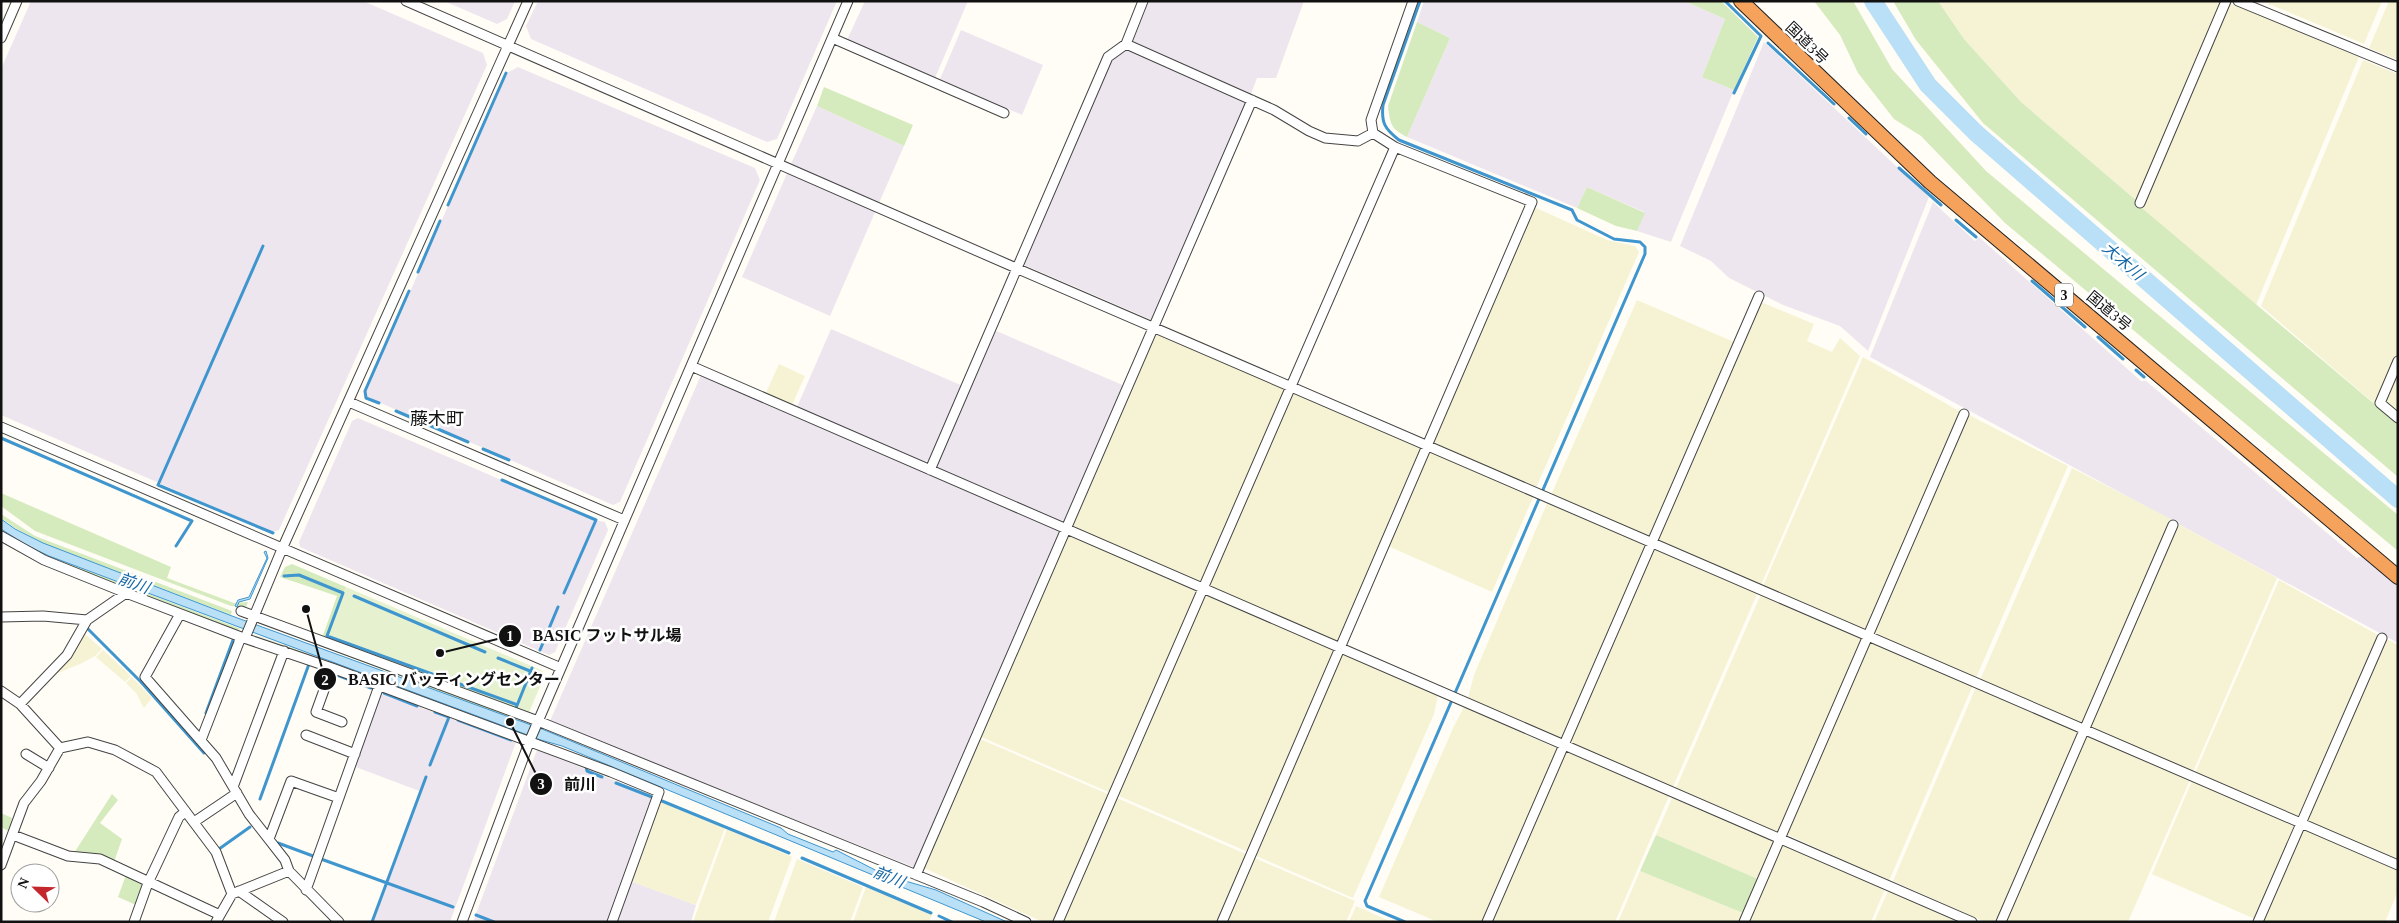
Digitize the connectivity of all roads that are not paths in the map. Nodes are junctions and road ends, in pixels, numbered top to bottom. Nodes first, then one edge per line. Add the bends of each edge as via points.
1 (17, 1) edge
2 (406, 1) edge
3 (528, 1) edge
4 (848, 1) edge
5 (1143, 1) edge
6 (1413, 1) edge
7 (1741, 1) edge
8 (2226, 1) edge
9 (2238, 1) edge
10 (1, 38) edge
11 (832, 38) junction
12 (1126, 44) junction
13 (508, 45) junction
14 (2398, 67) edge
15 (1252, 100) junction
16 (1004, 113) dead end
17 (1372, 133) junction
18 (1396, 147) junction
19 (777, 164) junction
20 (2140, 203) dead end
21 (1016, 268) junction
22 (1759, 296) dead end
23 (1154, 326) junction
24 (2398, 361) edge
25 (691, 366) junction
26 (1292, 386) junction
27 (349, 402) junction
28 (1964, 414) dead end
29 (2398, 418) edge
30 (1, 426) edge
31 (1427, 445) junction
32 (930, 470) junction
33 (624, 520) junction
34 (2173, 525) dead end
35 (1067, 529) junction
36 (1, 536) edge
37 (1653, 542) junction
38 (282, 549) junction
39 (2398, 576) edge
40 (1204, 588) junction
41 (126, 593) junction
42 (242, 611) dead end
43 (180, 614) junction
44 (1, 616) edge
45 (253, 618) junction
46 (87, 620) junction
47 (1869, 636) junction
48 (244, 637) junction
49 (2382, 638) dead end
50 (1341, 648) junction
51 (284, 651) junction
52 (332, 668) junction
53 (560, 668) junction
54 (379, 686) junction
55 (1, 691) edge
56 (20, 704) junction
57 (342, 722) dead end
58 (537, 723) junction
59 (2084, 730) junction
60 (306, 735) dead end
61 (201, 740) junction
62 (529, 741) junction
63 (1564, 744) junction
64 (60, 748) junction
65 (26, 754) dead end
66 (354, 754) junction
67 (49, 768) junction
68 (235, 790) junction
69 (339, 798) junction
70 (185, 812) junction
71 (194, 822) junction
72 (2300, 824) junction
73 (13, 835) junction
74 (270, 839) junction
75 (1779, 839) junction
76 (1, 865) edge
77 (2398, 865) edge
78 (288, 871) junction
79 (916, 875) junction
80 (148, 883) junction
81 (306, 890) junction
82 (236, 893) junction
83 (218, 919) edge
84 (134, 922) edge
85 (282, 922) edge
86 (339, 922) edge
87 (462, 922) edge
88 (612, 922) edge
89 (1026, 922) edge
90 (1058, 922) edge
91 (1222, 922) edge
92 (1487, 922) edge
93 (1744, 922) edge
94 (1972, 922) edge
95 (2001, 922) edge
96 (2258, 922) edge

1 - 10 street
2 - 13 street
3 - 13 street
4 - 11 street
5 - 12 street
6 - 17 street via 1371,120
7 - 39 highway, 国道3号 / 3 via 1930,182
8 - 20 street
9 - 14 street
11 - 16 street
11 - 19 street
12 - 15 street
12 - 21 street via 1108,57
13 - 19 street
13 - 27 street
15 - 17 street via 1325,138 1358,141
15 - 23 street
17 - 18 street
18 - 26 street
18 - 31 street via 1532,202
19 - 21 street
19 - 25 street
21 - 23 street
21 - 32 street
22 - 37 street
23 - 26 street
23 - 35 street
24 - 29 street via 2380,403
25 - 32 street
25 - 33 street
26 - 31 street
26 - 40 street
27 - 33 street
27 - 38 street
28 - 47 street
30 - 38 street
31 - 37 street
31 - 50 street
32 - 35 street
33 - 53 street
34 - 59 street
35 - 40 street
35 - 79 street
36 - 41 street via 38,558
37 - 47 street
37 - 63 street
38 - 45 street
38 - 53 street
40 - 50 street
40 - 90 street
41 - 43 street
41 - 46 street
42 - 45 street
43 - 48 street
43 - 61 street via 145,677
44 - 46 street
45 - 48 street
45 - 58 street
46 - 56 street via 66,655
47 - 59 street
47 - 75 street
48 - 51 street
48 - 61 street
49 - 72 street
50 - 63 street
50 - 91 street
51 - 52 street
51 - 68 street
52 - 54 street
52 - 57 street via 316,712
53 - 58 street
54 - 62 street
54 - 66 street
55 - 56 street
56 - 64 street
58 - 62 street
58 - 79 street
59 - 72 street
59 - 95 street
60 - 66 street
61 - 68 street
62 - 87 street
62 - 88 street via 659,792
63 - 75 street
63 - 92 street
64 - 67 street
64 - 70 street via 88,742 141,762 156,772
65 - 67 street
66 - 69 street
67 - 73 street via 24,803
68 - 71 street
68 - 74 street via 249,814
69 - 74 street via 291,781
69 - 81 street
70 - 71 street
70 - 80 street via 179,817
71 - 82 street via 216,852
72 - 77 street
72 - 96 street
73 - 76 street
73 - 80 street via 68,856 100,859
74 - 78 street via 285,860
75 - 93 street
75 - 94 street
78 - 81 street
78 - 82 street
79 - 89 street
80 - 83 street
80 - 84 street
81 - 86 street
82 - 83 street
82 - 85 street

